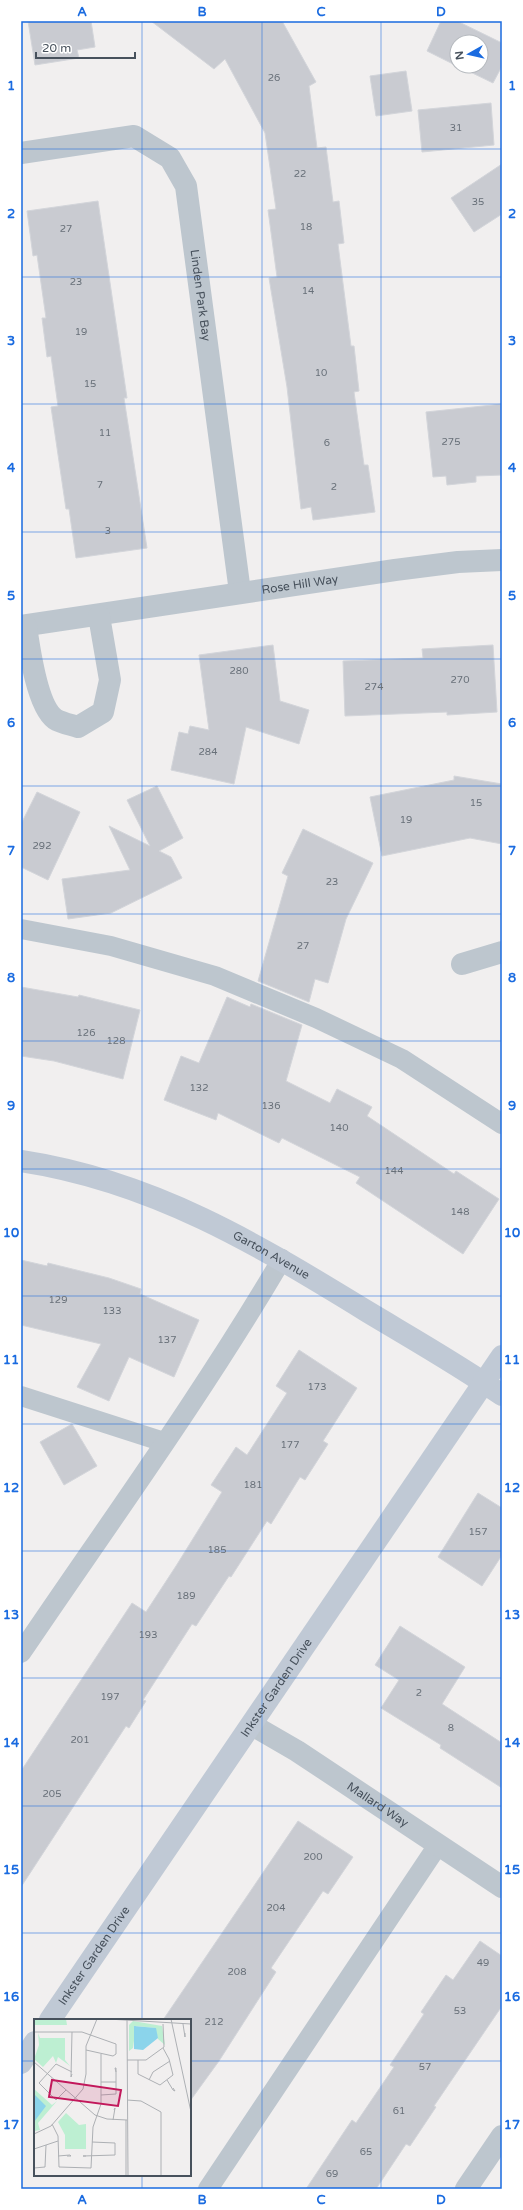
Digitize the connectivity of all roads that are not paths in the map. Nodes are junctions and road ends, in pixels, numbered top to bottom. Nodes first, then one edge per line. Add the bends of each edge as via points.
1 (21, 153) edge
2 (502, 560) edge
3 (240, 592) junction
4 (99, 616) junction
5 (23, 626) edge
6 (21, 929) edge
7 (502, 952) edge
8 (462, 964) dead end
9 (502, 1124) edge
10 (21, 1161) edge
11 (282, 1259) junction
12 (502, 1356) edge
13 (484, 1382) junction
14 (502, 1395) edge
15 (21, 1396) edge
16 (164, 1442) junction
17 (21, 1653) edge
18 (252, 1725) junction
19 (438, 1845) junction
20 (502, 1887) edge
21 (51, 2019) edge
22 (34, 2044) edge
23 (21, 2063) edge
24 (502, 2136) edge
25 (208, 2189) edge
26 (466, 2189) edge

1 - 3 street, Linden Park Bay via 134,136 170,158 186,186
2 - 3 street, Rose Hill Way via 458,562
3 - 4 street, Rose Hill Way
4 - 5 street, Rose Hill Way
4 - 5 street, Rose Hill Way via 110,680 103,712 78,727 54,719 41,697
6 - 9 lane via 111,946 215,976 316,1018 402,1059
7 - 8 street
10 - 11 street, Garton Avenue via 124,1185 201,1216
11 - 13 street, Garton Avenue
11 - 16 lane via 258,1300
12 - 13 street, Inkster Garden Drive
13 - 14 street, Garton Avenue
13 - 18 street, Inkster Garden Drive
15 - 16 lane
16 - 17 lane
18 - 19 street, Mallard Way via 297,1751
18 - 21 street, Inkster Garden Drive
19 - 20 street, Mallard Way
19 - 25 lane
22 - 23 street
24 - 26 street

